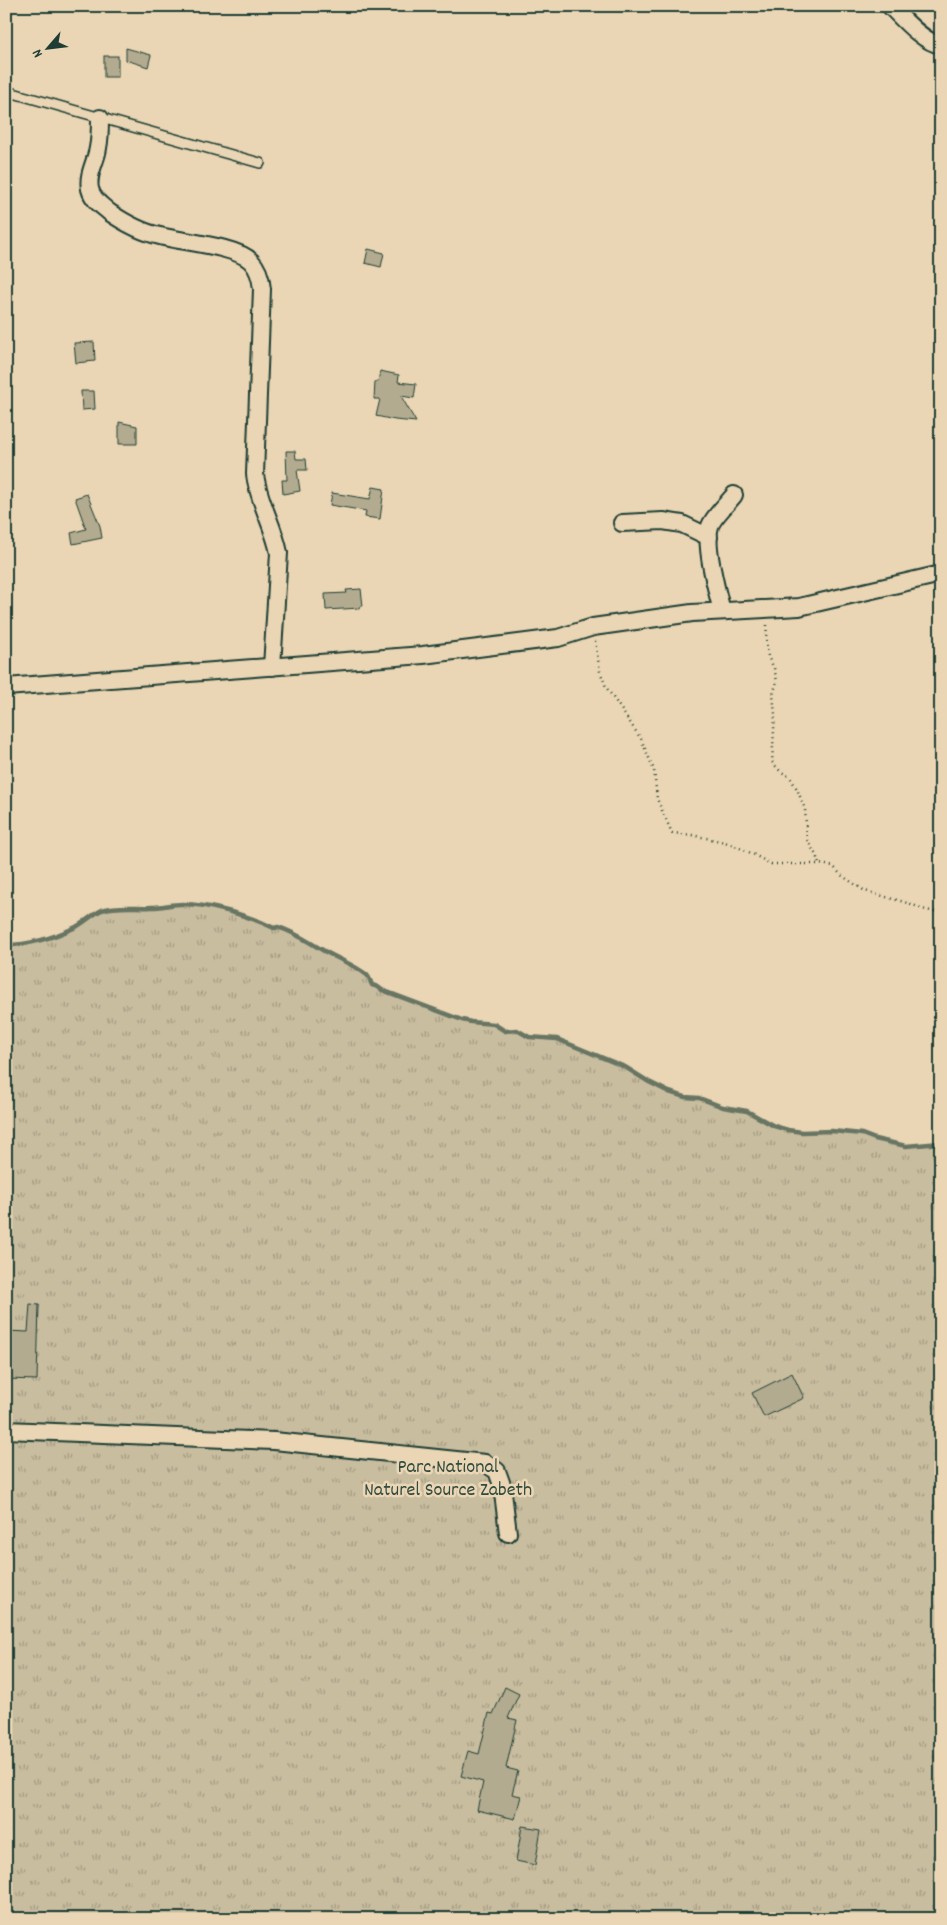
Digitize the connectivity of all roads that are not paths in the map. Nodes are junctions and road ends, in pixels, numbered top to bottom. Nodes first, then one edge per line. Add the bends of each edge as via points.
1 (890, 6) edge
2 (941, 45) edge
3 (6, 91) edge
4 (100, 118) junction
5 (260, 163) dead end
6 (734, 496) dead end
7 (622, 523) dead end
8 (709, 537) junction
9 (941, 574) edge
10 (722, 611) junction
11 (272, 667) junction
12 (6, 687) edge
13 (6, 1430) edge
14 (508, 1533) dead end

1 - 2 street via 933,44
3 - 4 lane
4 - 5 lane
4 - 11 street via 98,148 90,174 91,191 97,202 126,224 159,236 232,251 250,260 260,278 262,299 255,474 279,553
6 - 8 street via 710,526
7 - 8 street via 672,522
8 - 10 street
9 - 10 street via 799,607
10 - 11 street via 594,628 558,638 423,655
11 - 12 street
13 - 14 street via 274,1441 485,1463 497,1471 502,1485

